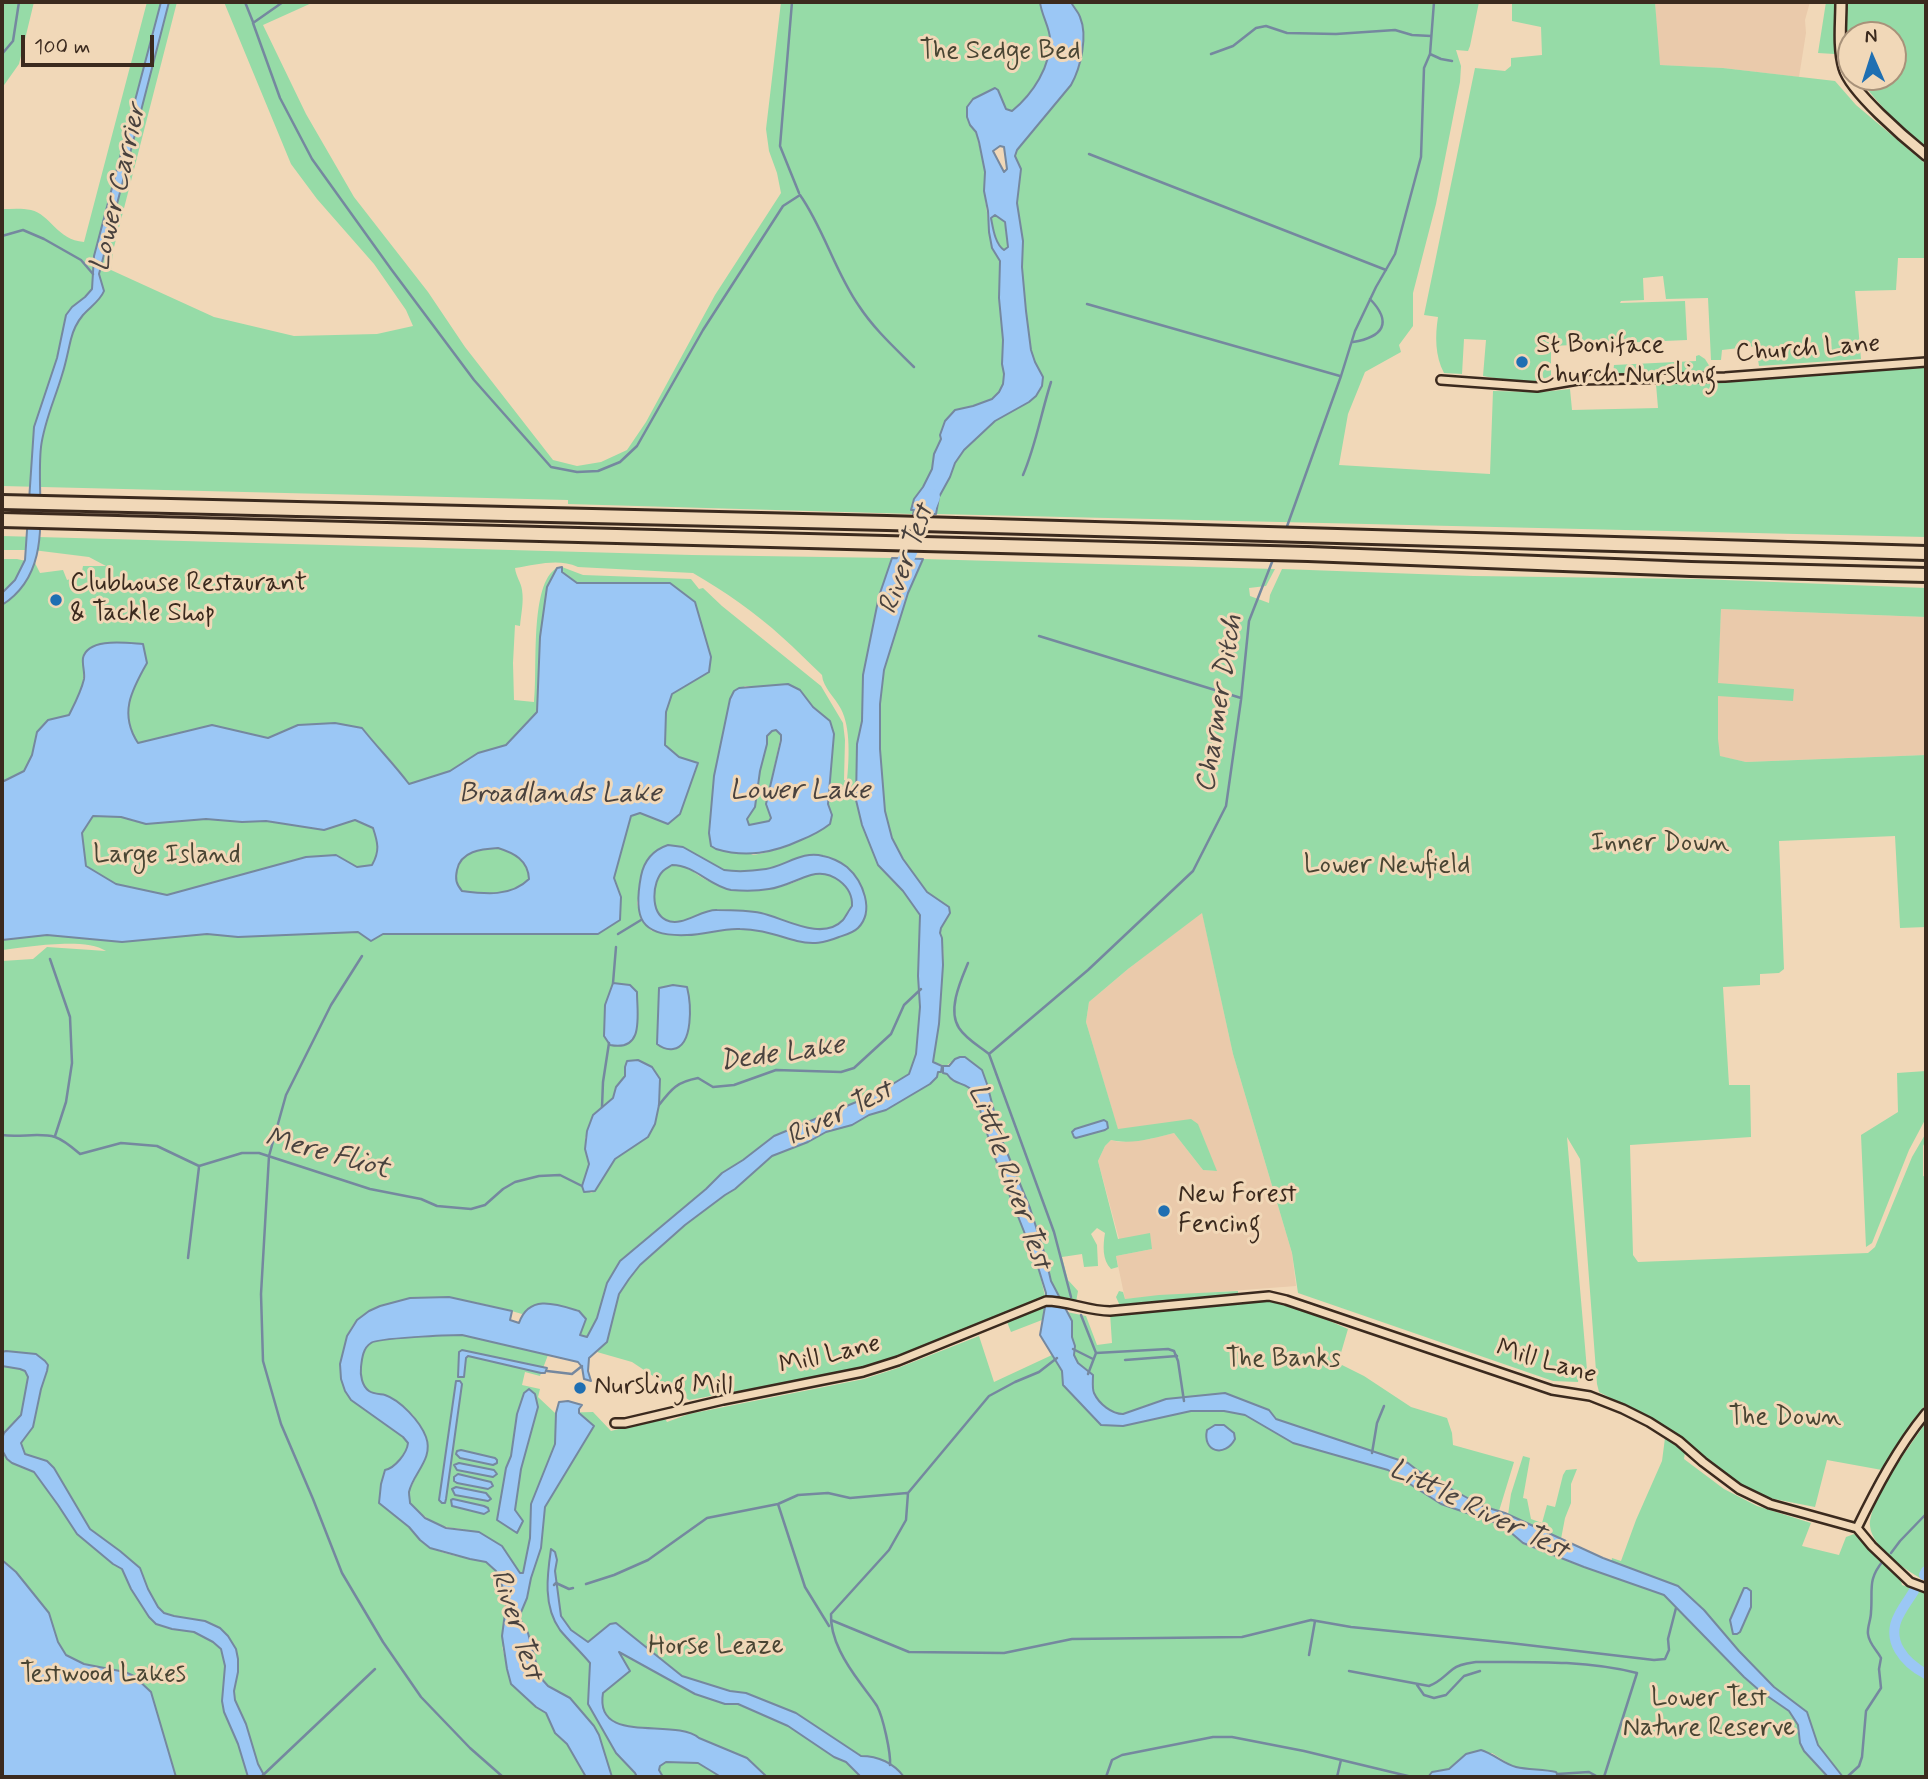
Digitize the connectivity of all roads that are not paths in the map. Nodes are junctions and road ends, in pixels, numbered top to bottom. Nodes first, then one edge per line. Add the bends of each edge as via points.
1 (1841, 2) edge
2 (1926, 155) edge
3 (1926, 362) edge
4 (1441, 380) dead end
5 (2, 502) edge
6 (2, 520) edge
7 (1926, 553) edge
8 (1926, 575) edge
9 (1926, 1413) edge
10 (615, 1423) dead end
11 (1857, 1528) junction
12 (1926, 1588) edge

1 - 2 street via 1844,71 1883,117
3 - 4 street, Church Lane via 1725,377 1578,380 1537,387
5 - 7 highway
6 - 8 highway
9 - 11 street
10 - 11 street, Mill Lane via 863,1373 1046,1301 1110,1311 1269,1296 1552,1390 1590,1395 1649,1422 1739,1489 1770,1504
11 - 12 street via 1910,1582

